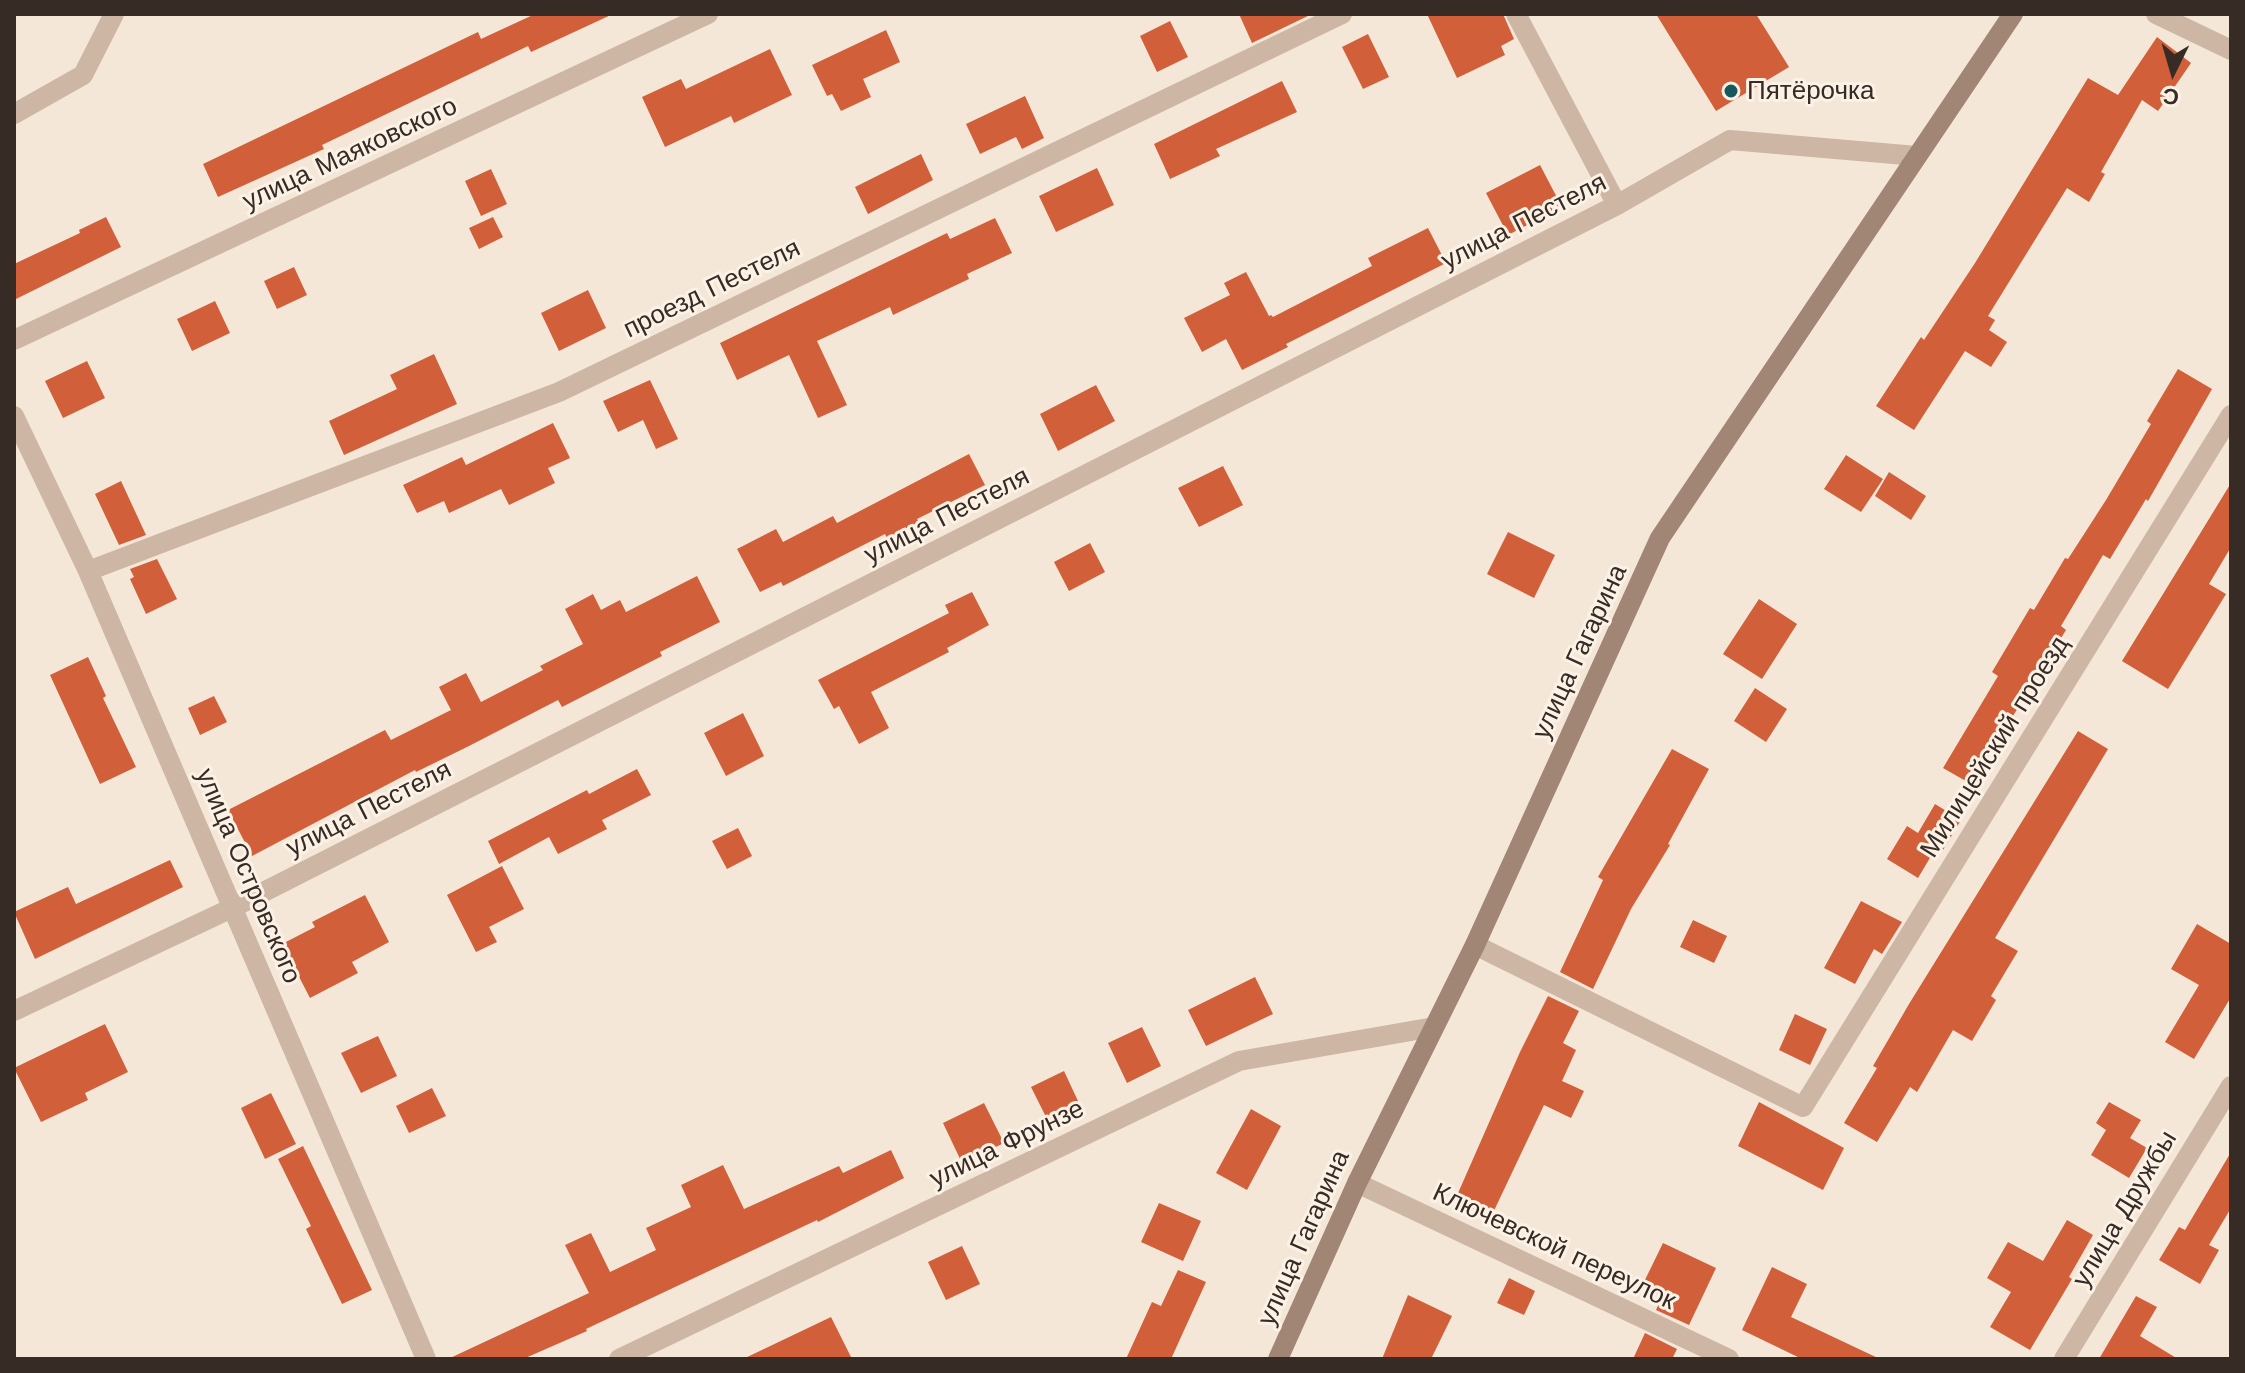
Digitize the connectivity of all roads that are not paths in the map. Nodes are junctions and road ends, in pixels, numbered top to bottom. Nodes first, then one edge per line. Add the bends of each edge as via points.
1 (114, 14) edge
2 (708, 14) edge
3 (1342, 14) edge
4 (1516, 14) edge
5 (2013, 14) edge
6 (2156, 14) edge
7 (2231, 50) edge
8 (14, 114) edge
9 (1917, 156) junction
10 (1617, 205) junction
11 (14, 340) edge
12 (2231, 415) edge
13 (14, 416) edge
14 (88, 571) junction
15 (234, 907) junction
16 (1475, 945) junction
17 (14, 1011) edge
18 (1434, 1027) junction
19 (2231, 1086) edge
20 (1357, 1183) junction
21 (426, 1359) edge
22 (619, 1359) edge
23 (1278, 1359) edge
24 (1729, 1359) edge
25 (2064, 1359) edge

1 - 8 street via 83,75
2 - 11 street, улица Маяковского
3 - 14 street, проезд Пестеля via 559,392
4 - 10 street
5 - 9 main road, улица Гагарина
6 - 7 street
9 - 10 street, улица Пестеля via 1730,140
9 - 16 main road, улица Гагарина via 1660,538
10 - 15 street, улица Пестеля
12 - 16 street, Милицейский проезд via 1803,1107
13 - 14 street, улица Островского
14 - 15 street, улица Островского
15 - 17 street, улица Пестеля
15 - 21 street, улица Островского
16 - 18 main road, улица Гагарина
18 - 20 main road, улица Гагарина
18 - 22 street, улица Фрунзе via 1239,1061
19 - 25 street, улица Дружбы
20 - 23 main road, улица Гагарина
20 - 24 street, Ключевской переулок

